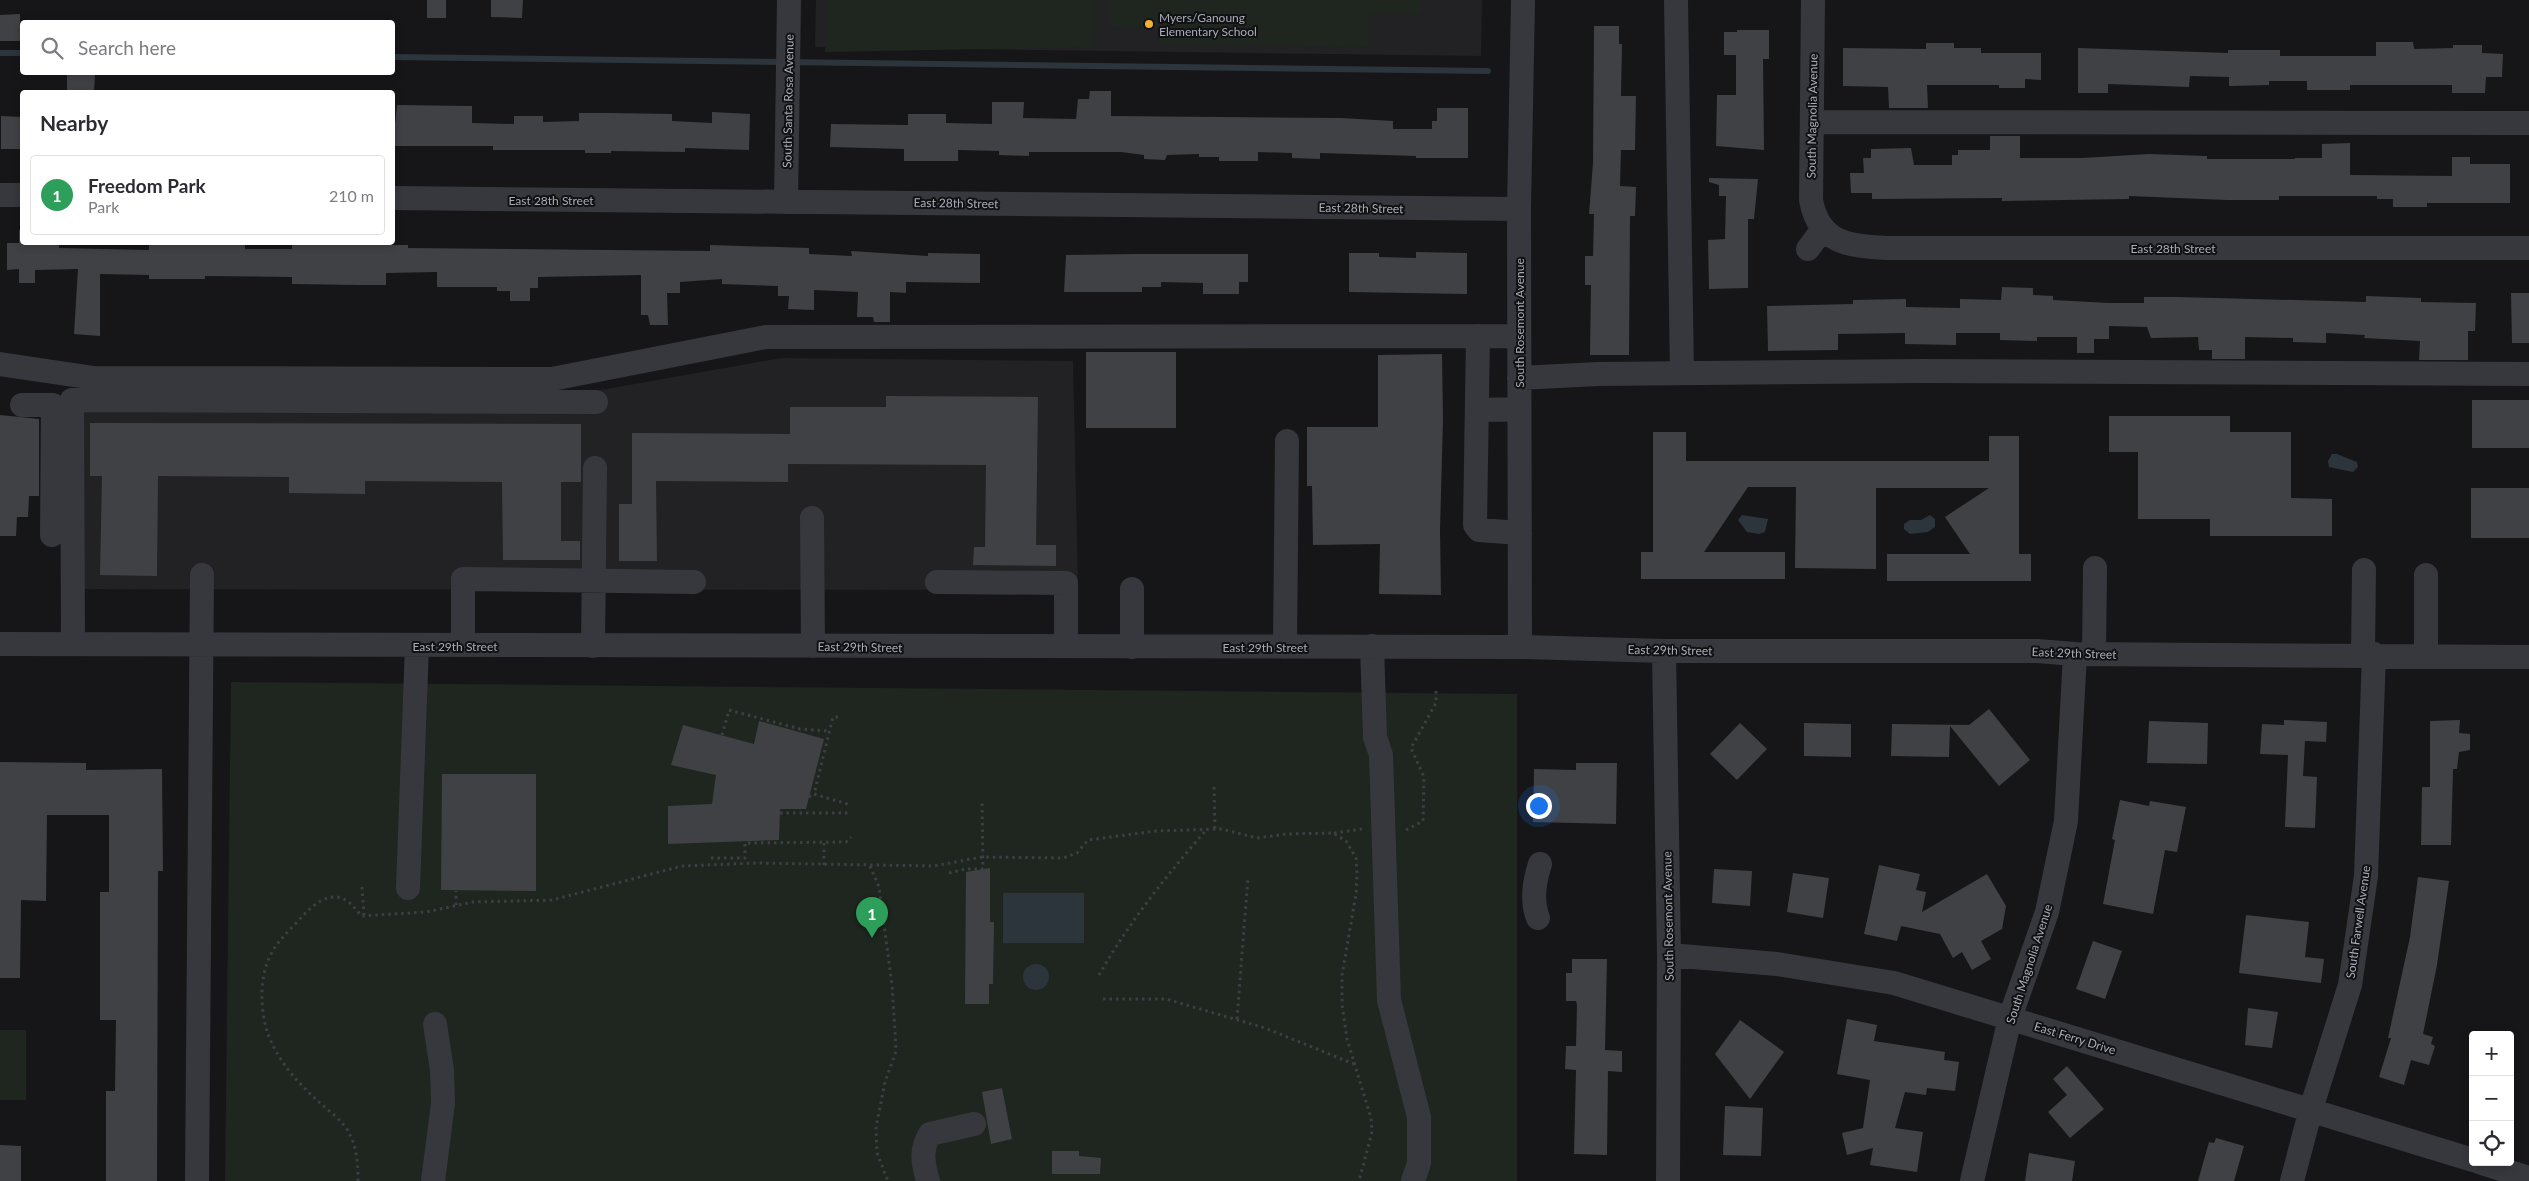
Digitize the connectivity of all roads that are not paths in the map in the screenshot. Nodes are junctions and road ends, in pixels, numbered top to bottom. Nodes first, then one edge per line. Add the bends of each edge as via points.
1 (789, 0) edge
2 (1523, 0) edge
3 (1676, 0) edge
4 (1812, 0) edge
5 (1813, 122) junction
6 (2529, 124) edge
7 (0, 195) edge
8 (20, 195) edge
9 (395, 198) edge
10 (786, 202) junction
11 (1519, 209) junction
12 (1822, 230) junction
13 (2529, 248) edge
14 (1808, 249) dead end
15 (1478, 336) junction
16 (1519, 336) junction
17 (0, 364) edge
18 (1682, 373) junction
19 (2529, 374) edge
20 (1519, 378) junction
21 (596, 402) dead end
22 (22, 405) dead end
23 (1519, 409) junction
24 (1477, 410) junction
25 (1286, 441) dead end
26 (595, 468) dead end
27 (812, 518) dead end
28 (1520, 533) junction
29 (52, 535) dead end
30 (2095, 568) dead end
31 (2364, 570) dead end
32 (202, 575) dead end
33 (2426, 575) dead end
34 (593, 580) junction
35 (694, 582) dead end
36 (938, 582) dead end
37 (1132, 589) dead end
38 (0, 644) edge
39 (73, 644) junction
40 (201, 646) junction
41 (417, 646) junction
42 (463, 646) junction
43 (593, 646) junction
44 (813, 646) junction
45 (1066, 646) junction
46 (1132, 646) junction
47 (1372, 646) junction
48 (1520, 646) junction
49 (1285, 647) junction
50 (1664, 651) junction
51 (2085, 654) junction
52 (2368, 654) junction
53 (2426, 656) junction
54 (2529, 657) edge
55 (1540, 864) dead end
56 (408, 888) dead end
57 (1538, 918) dead end
58 (1669, 955) junction
59 (2010, 1018) junction
60 (435, 1024) dead end
61 (2312, 1109) junction
62 (974, 1124) dead end
63 (2469, 1159) edge
64 (2492, 1166) edge
65 (2529, 1178) edge
66 (197, 1181) edge
67 (433, 1181) edge
68 (928, 1181) edge
69 (1413, 1181) edge
70 (1668, 1181) edge
71 (1972, 1181) edge
72 (2292, 1181) edge

1 - 10 street, South Santa Rosa Avenue
2 - 11 street, South Rosemont Avenue
3 - 18 street
4 - 5 street, South Magnolia Avenue
5 - 6 street
5 - 12 street, South Magnolia Avenue via 1810,192 1813,211
7 - 8 street
9 - 10 street, East 28th Street
10 - 11 street, East 28th Street
11 - 16 street, South Rosemont Avenue
12 - 13 street, East 28th Street via 1844,242 1889,248
12 - 14 street
15 - 16 street
15 - 17 street via 766,337 552,379 94,378
15 - 24 street
16 - 20 street, South Rosemont Avenue
18 - 19 street
18 - 20 street
20 - 23 street, South Rosemont Avenue
21 - 39 street via 72,400
22 - 29 street via 53,405
23 - 24 street
23 - 28 street, South Rosemont Avenue
24 - 28 street via 1475,526 1479,530
25 - 49 street
26 - 34 street
27 - 44 street
28 - 48 street, South Rosemont Avenue
30 - 51 street, South Magnolia Avenue
31 - 52 street, South Farwell Avenue
32 - 40 street
33 - 53 street
34 - 35 street
34 - 42 street via 463,579
34 - 43 street
36 - 45 street via 1066,583
37 - 46 street
38 - 39 street, East 29th Street
39 - 40 street, East 29th Street
40 - 41 street, East 29th Street
40 - 66 street
41 - 42 street, East 29th Street
41 - 56 street
42 - 43 street, East 29th Street
43 - 44 street, East 29th Street
44 - 45 street, East 29th Street
45 - 46 street, East 29th Street
46 - 49 street, East 29th Street
47 - 48 street, East 29th Street
47 - 49 street, East 29th Street
47 - 69 street via 1376,737 1381,755 1389,1000 1419,1116 1419,1163
48 - 50 street, East 29th Street
50 - 51 street, East 29th Street via 2037,651
50 - 58 street, South Rosemont Avenue
51 - 52 street, East 29th Street
51 - 59 street, South Magnolia Avenue via 2066,821 2047,912
52 - 53 street, East 29th Street
52 - 61 street, South Farwell Avenue via 2366,876 2350,985
53 - 54 street, East 29th Street
55 - 57 street via 1533,905
58 - 59 street, East Ferry Drive via 1777,964 1894,983
58 - 70 street, South Rosemont Avenue
59 - 61 street, East Ferry Drive
59 - 71 street, South Magnolia Avenue
60 - 67 street via 442,1070 442,1103
61 - 63 street, East Ferry Drive
61 - 72 street, South Farwell Avenue
62 - 68 street via 930,1134 924,1144 922,1158
64 - 65 street

